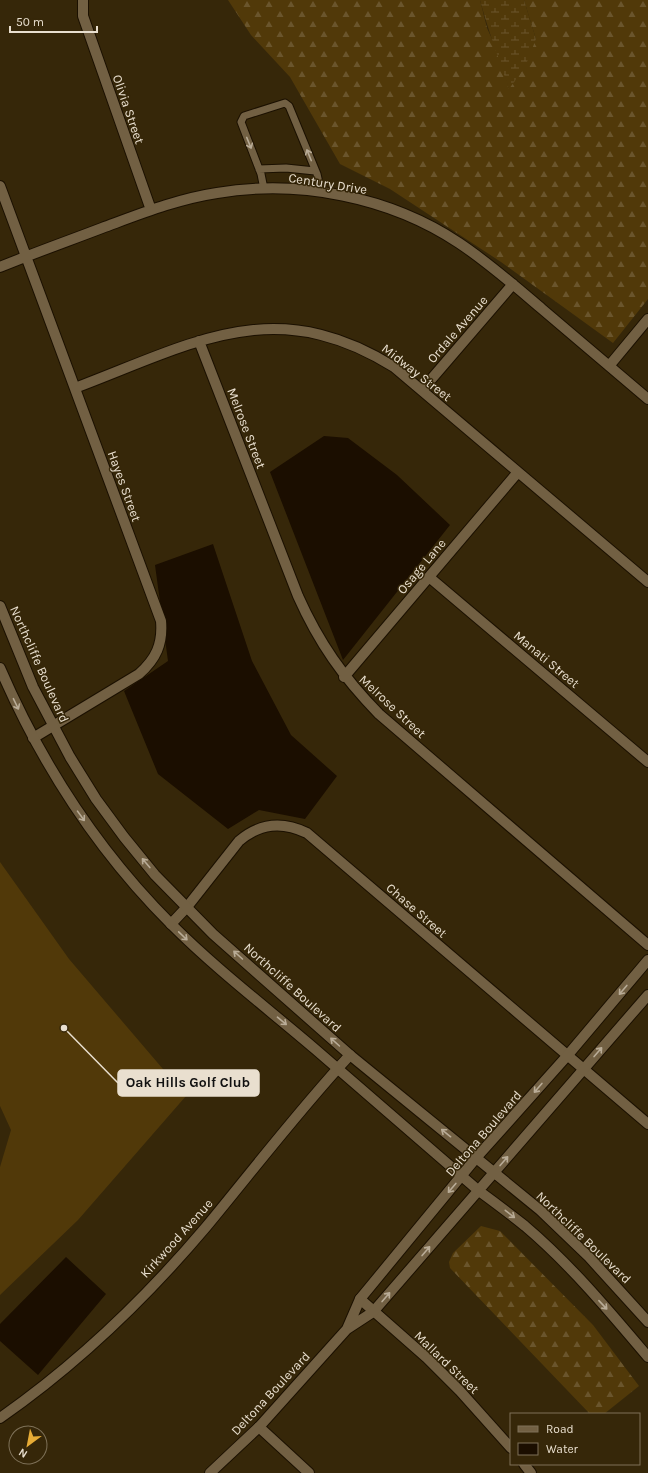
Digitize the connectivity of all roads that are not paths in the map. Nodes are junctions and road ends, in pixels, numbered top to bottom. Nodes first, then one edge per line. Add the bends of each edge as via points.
1 (83, 0) edge
2 (259, 169) junction
3 (315, 171) junction
4 (0, 186) edge
5 (264, 188) junction
6 (321, 192) junction
7 (151, 210) junction
8 (26, 256) junction
9 (0, 268) edge
10 (513, 284) junction
11 (648, 319) edge
12 (200, 341) junction
13 (609, 366) junction
14 (74, 388) junction
15 (422, 390) junction
16 (648, 399) edge
17 (518, 472) junction
18 (429, 577) junction
19 (648, 582) edge
20 (0, 606) edge
21 (0, 668) edge
22 (344, 677) junction
23 (52, 727) junction
24 (32, 738) junction
25 (648, 762) edge
26 (187, 907) junction
27 (171, 924) junction
28 (648, 945) edge
29 (648, 960) edge
30 (648, 995) edge
31 (350, 1055) junction
32 (567, 1056) junction
33 (337, 1068) junction
34 (583, 1069) junction
35 (648, 1124) edge
36 (476, 1158) junction
37 (494, 1173) junction
38 (462, 1176) junction
39 (479, 1191) junction
40 (360, 1299) junction
41 (373, 1312) junction
42 (648, 1322) edge
43 (347, 1329) junction
44 (648, 1357) edge
45 (0, 1418) edge
46 (259, 1427) junction
47 (510, 1447) edge
48 (525, 1465) edge
49 (210, 1473) edge
50 (310, 1473) edge
51 (531, 1473) edge

1 - 7 street, Olivia Street via 84,16
2 - 3 lane
3 -> 2 lane via 286,103 244,116 241,122
2 - 5 lane
3 - 6 lane
4 - 8 street, Hayes Street
5 - 6 street, Century Drive
5 - 7 street, Century Drive via 219,192
6 - 10 street, Century Drive via 369,202 428,225 458,242
7 - 8 street, Century Drive
8 - 9 street, Century Drive
8 - 14 street, Hayes Street
10 - 13 street, Century Drive
10 - 15 street, Ordale Avenue
11 - 13 street
12 - 14 street, Midway Street
12 - 15 street, Midway Street via 229,332 256,329 282,328 307,331 329,336 372,354 394,367
12 - 22 street, Melrose Street via 298,596 322,644
13 - 16 street, Century Drive
14 - 23 street, Hayes Street via 158,609 162,633 155,657 139,674
15 - 17 street, Midway Street
17 - 18 street, Osage Lane
17 - 19 street, Midway Street
18 - 22 street, Osage Lane
18 - 25 street, Manati Street
20 - 23 street, Northcliffe Boulevard via 26,672
21 -> 24 street
22 - 28 street, Melrose Street via 379,714
23 - 24 street, Hayes Street
26 -> 23 street, Northcliffe Boulevard via 155,875 124,837 96,799
24 -> 27 street via 77,812 106,851 138,890
26 - 27 street, Chase Street
31 -> 26 street, Northcliffe Boulevard via 213,934
26 - 32 street, Chase Street via 247,834 268,825 296,828 307,833
27 -> 33 street
29 -> 32 street, Deltona Boulevard
34 -> 30 street, Deltona Boulevard
31 - 33 street, Kirkwood Avenue
36 -> 31 street, Northcliffe Boulevard
32 - 34 street, Chase Street
32 -> 36 street, Deltona Boulevard
33 - 38 street
33 - 45 street, Kirkwood Avenue via 164,1273 73,1360
34 - 35 street, Chase Street
37 -> 34 street, Deltona Boulevard
36 - 37 street, Northcliffe Boulevard
36 - 38 street, Deltona Boulevard
37 - 39 street, Deltona Boulevard
37 - 42 street, Northcliffe Boulevard via 540,1210 589,1257
38 - 39 street
38 -> 40 street, Deltona Boulevard
41 -> 39 street, Deltona Boulevard
39 -> 44 street via 525,1226 572,1272
40 - 41 street, Mallard Street
40 - 43 street, Deltona Boulevard
41 - 43 street, Deltona Boulevard
41 - 47 street, Mallard Street via 427,1358
43 - 46 street, Deltona Boulevard
46 - 49 street, Deltona Boulevard
46 - 50 street
48 - 51 street

